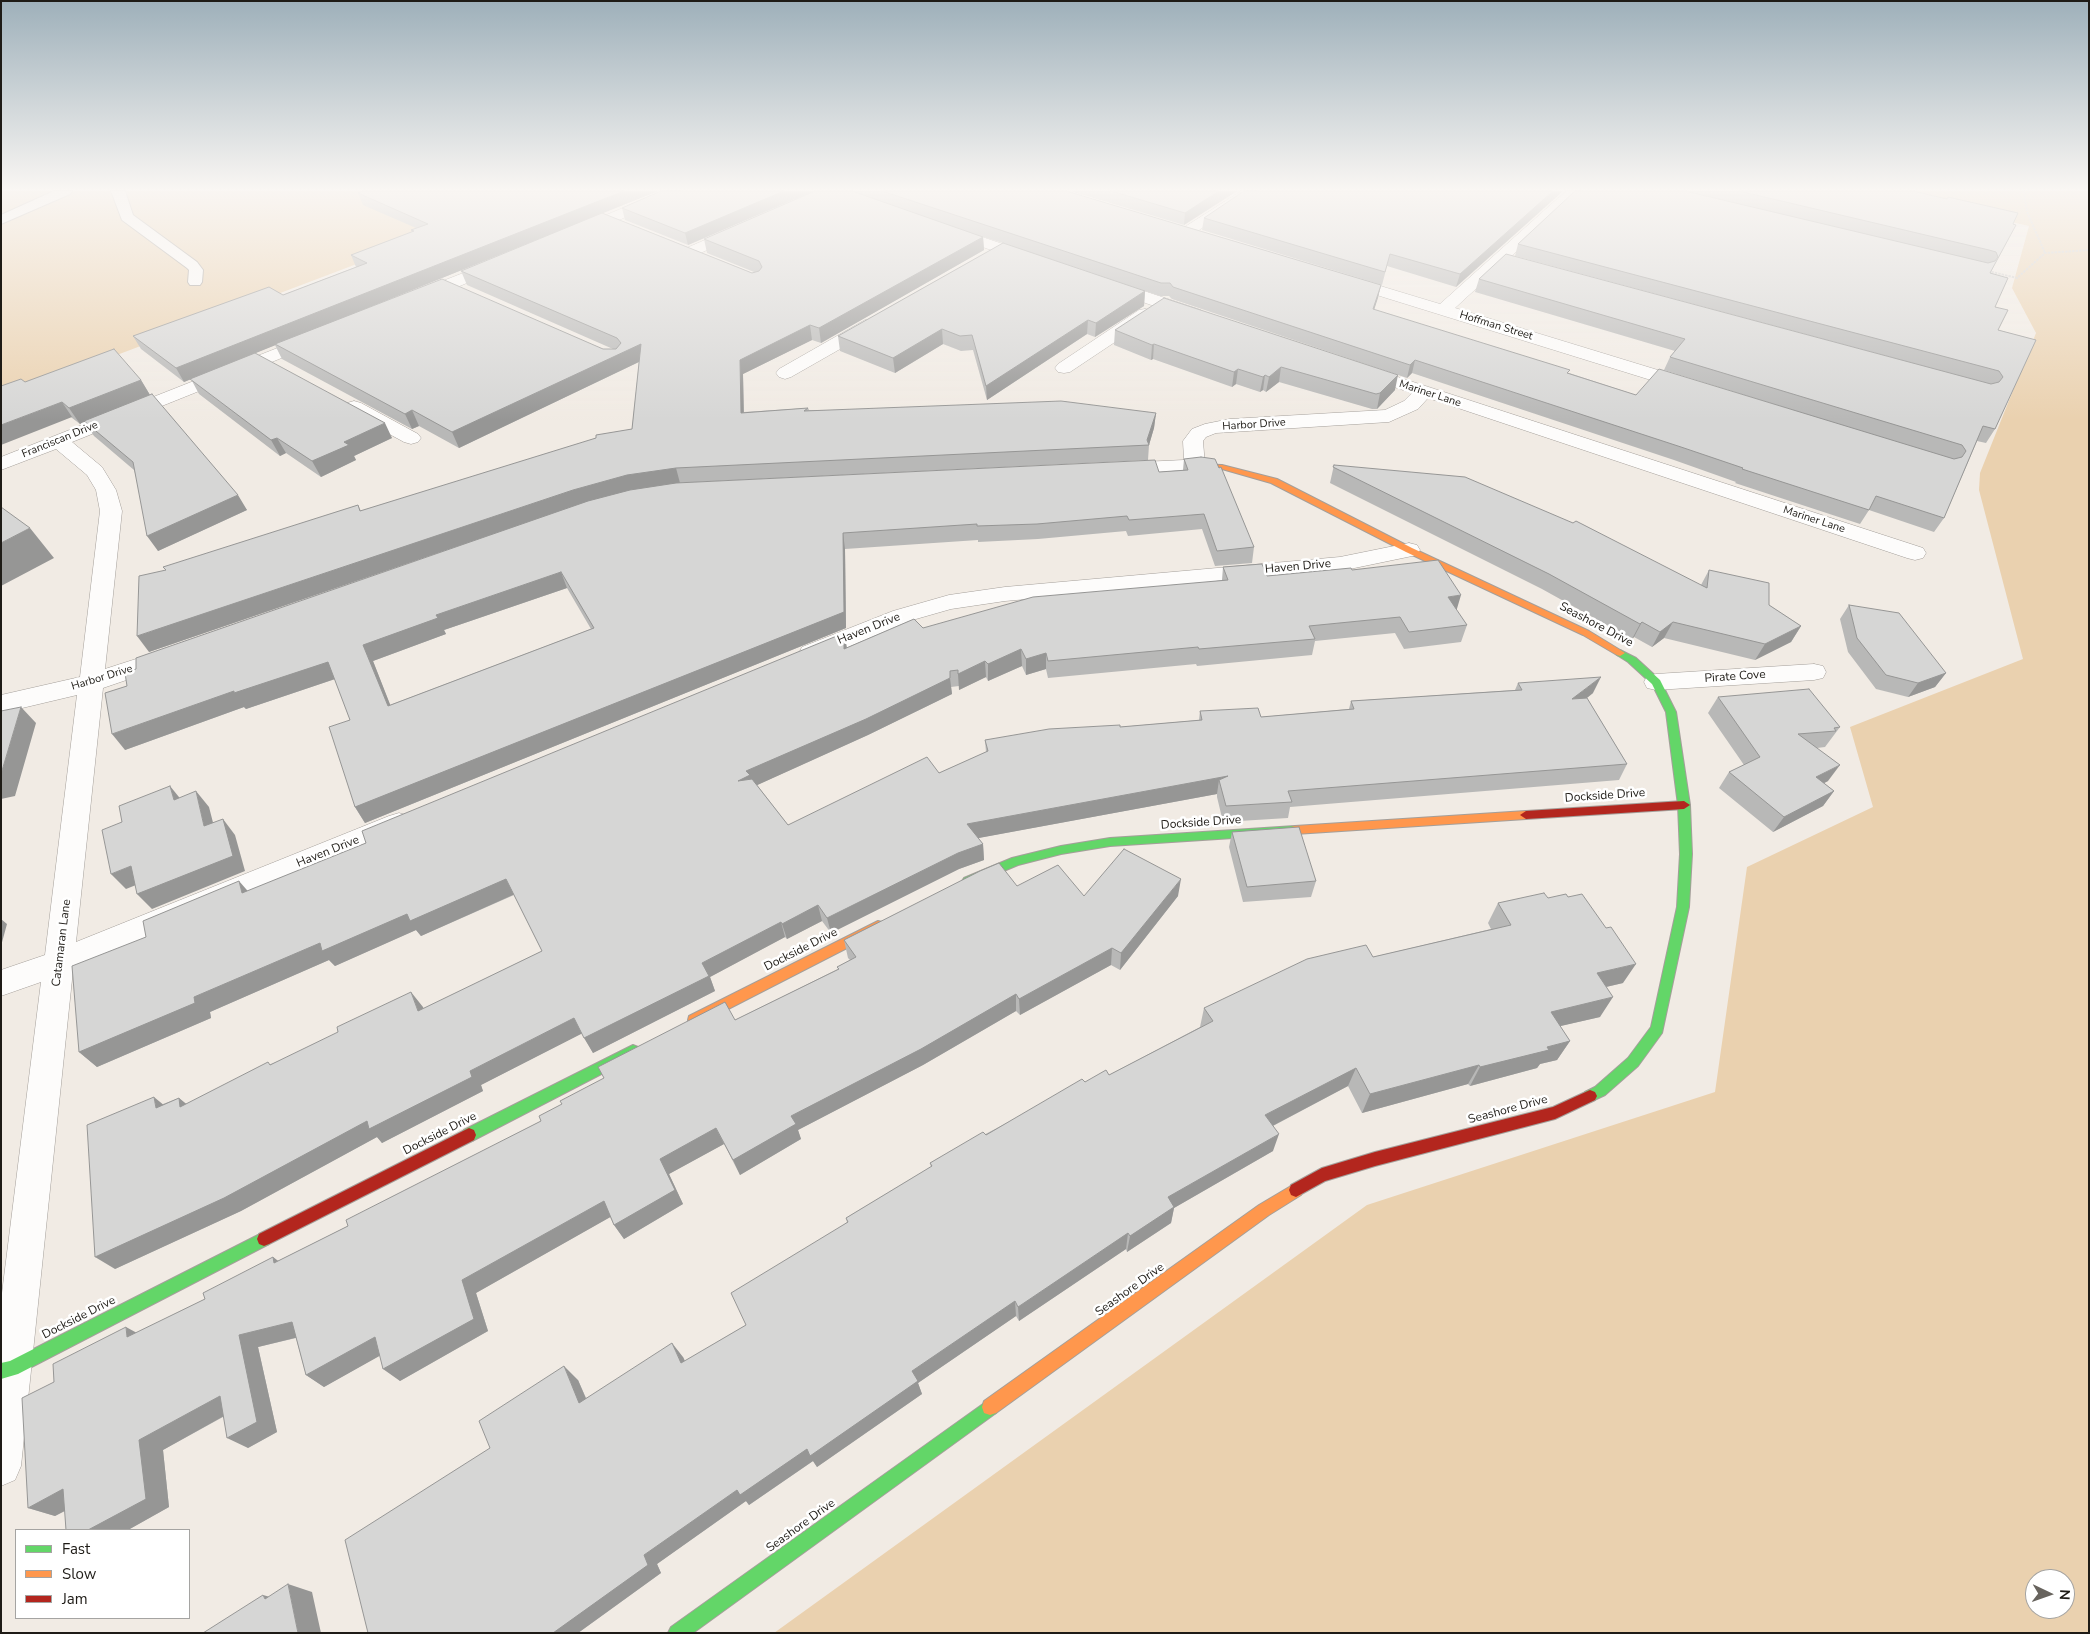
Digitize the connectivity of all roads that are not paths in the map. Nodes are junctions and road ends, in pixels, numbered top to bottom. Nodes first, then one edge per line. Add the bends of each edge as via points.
1 (194, 267) edge
2 (491, 267) edge
3 (1490, 267) edge
4 (1328, 276) edge
5 (1087, 277) edge
6 (195, 282) dead end
7 (448, 285) junction
8 (466, 293) edge
9 (1163, 302) junction
10 (402, 304) edge
11 (1443, 310) junction
12 (885, 316) edge
13 (1210, 318) edge
14 (329, 333) edge
15 (264, 359) junction
16 (1340, 363) edge
17 (282, 368) edge
18 (1064, 368) dead end
19 (785, 374) dead end
20 (1424, 392) junction
21 (1708, 392) edge
22 (342, 401) edge
23 (411, 438) dead end
24 (58, 440) junction
25 (1, 464) edge
26 (1195, 466) junction
27 (1106, 470) edge
28 (1409, 550) junction
29 (1915, 553) dead end
30 (185, 651) edge
31 (791, 662) edge
32 (1814, 672) dead end
33 (1656, 682) junction
34 (91, 683) junction
35 (1, 704) edge
36 (1684, 804) junction
37 (424, 813) edge
38 (962, 884) edge
39 (891, 920) edge
40 (60, 962) junction
41 (1, 983) edge
42 (687, 1024) edge
43 (642, 1047) edge
44 (7, 1370) edge
45 (1, 1466) edge
46 (676, 1633) edge

1 - 6 lane
2 - 7 street
3 - 11 street
4 - 11 street, Hoffman Street
5 - 9 street
7 - 8 street
7 - 10 street
9 - 13 street
9 - 18 street
11 - 21 street, Hoffman Street
12 - 19 street
14 - 15 street, Franciscan Drive
15 - 17 street
15 - 24 street, Franciscan Drive
16 - 20 street, Mariner Lane
20 - 26 street, Harbor Drive via 1411,405 1389,416 1212,428 1199,433 1193,441
20 - 29 street, Mariner Lane
22 - 23 street
24 - 25 street, Franciscan Drive
24 - 34 street, Catamaran Lane via 95,471 106,490 111,511
26 - 27 street
26 - 28 street, Seashore Drive via 1222,467 1274,480
28 - 31 street, Haven Drive via 1340,564 1005,594 949,602 901,616
28 - 33 street, Seashore Drive via 1586,633 1632,660
30 - 34 street, Harbor Drive
32 - 33 street, Pirate Cove
33 - 36 street, Seashore Drive via 1671,712
34 - 35 street, Harbor Drive
34 - 40 street, Catamaran Lane
36 - 38 street, Dockside Drive via 1110,842 1016,861
36 - 46 street, Seashore Drive via 1686,854 1682,907 1672,969 1657,1029 1633,1062 1600,1091 1555,1113 1322,1175 1256,1216
37 - 40 street, Haven Drive
39 - 42 street, Dockside Drive
40 - 41 street, Haven Drive
40 - 44 street, Catamaran Lane
43 - 44 street, Dockside Drive
44 - 45 street, Catamaran Lane

